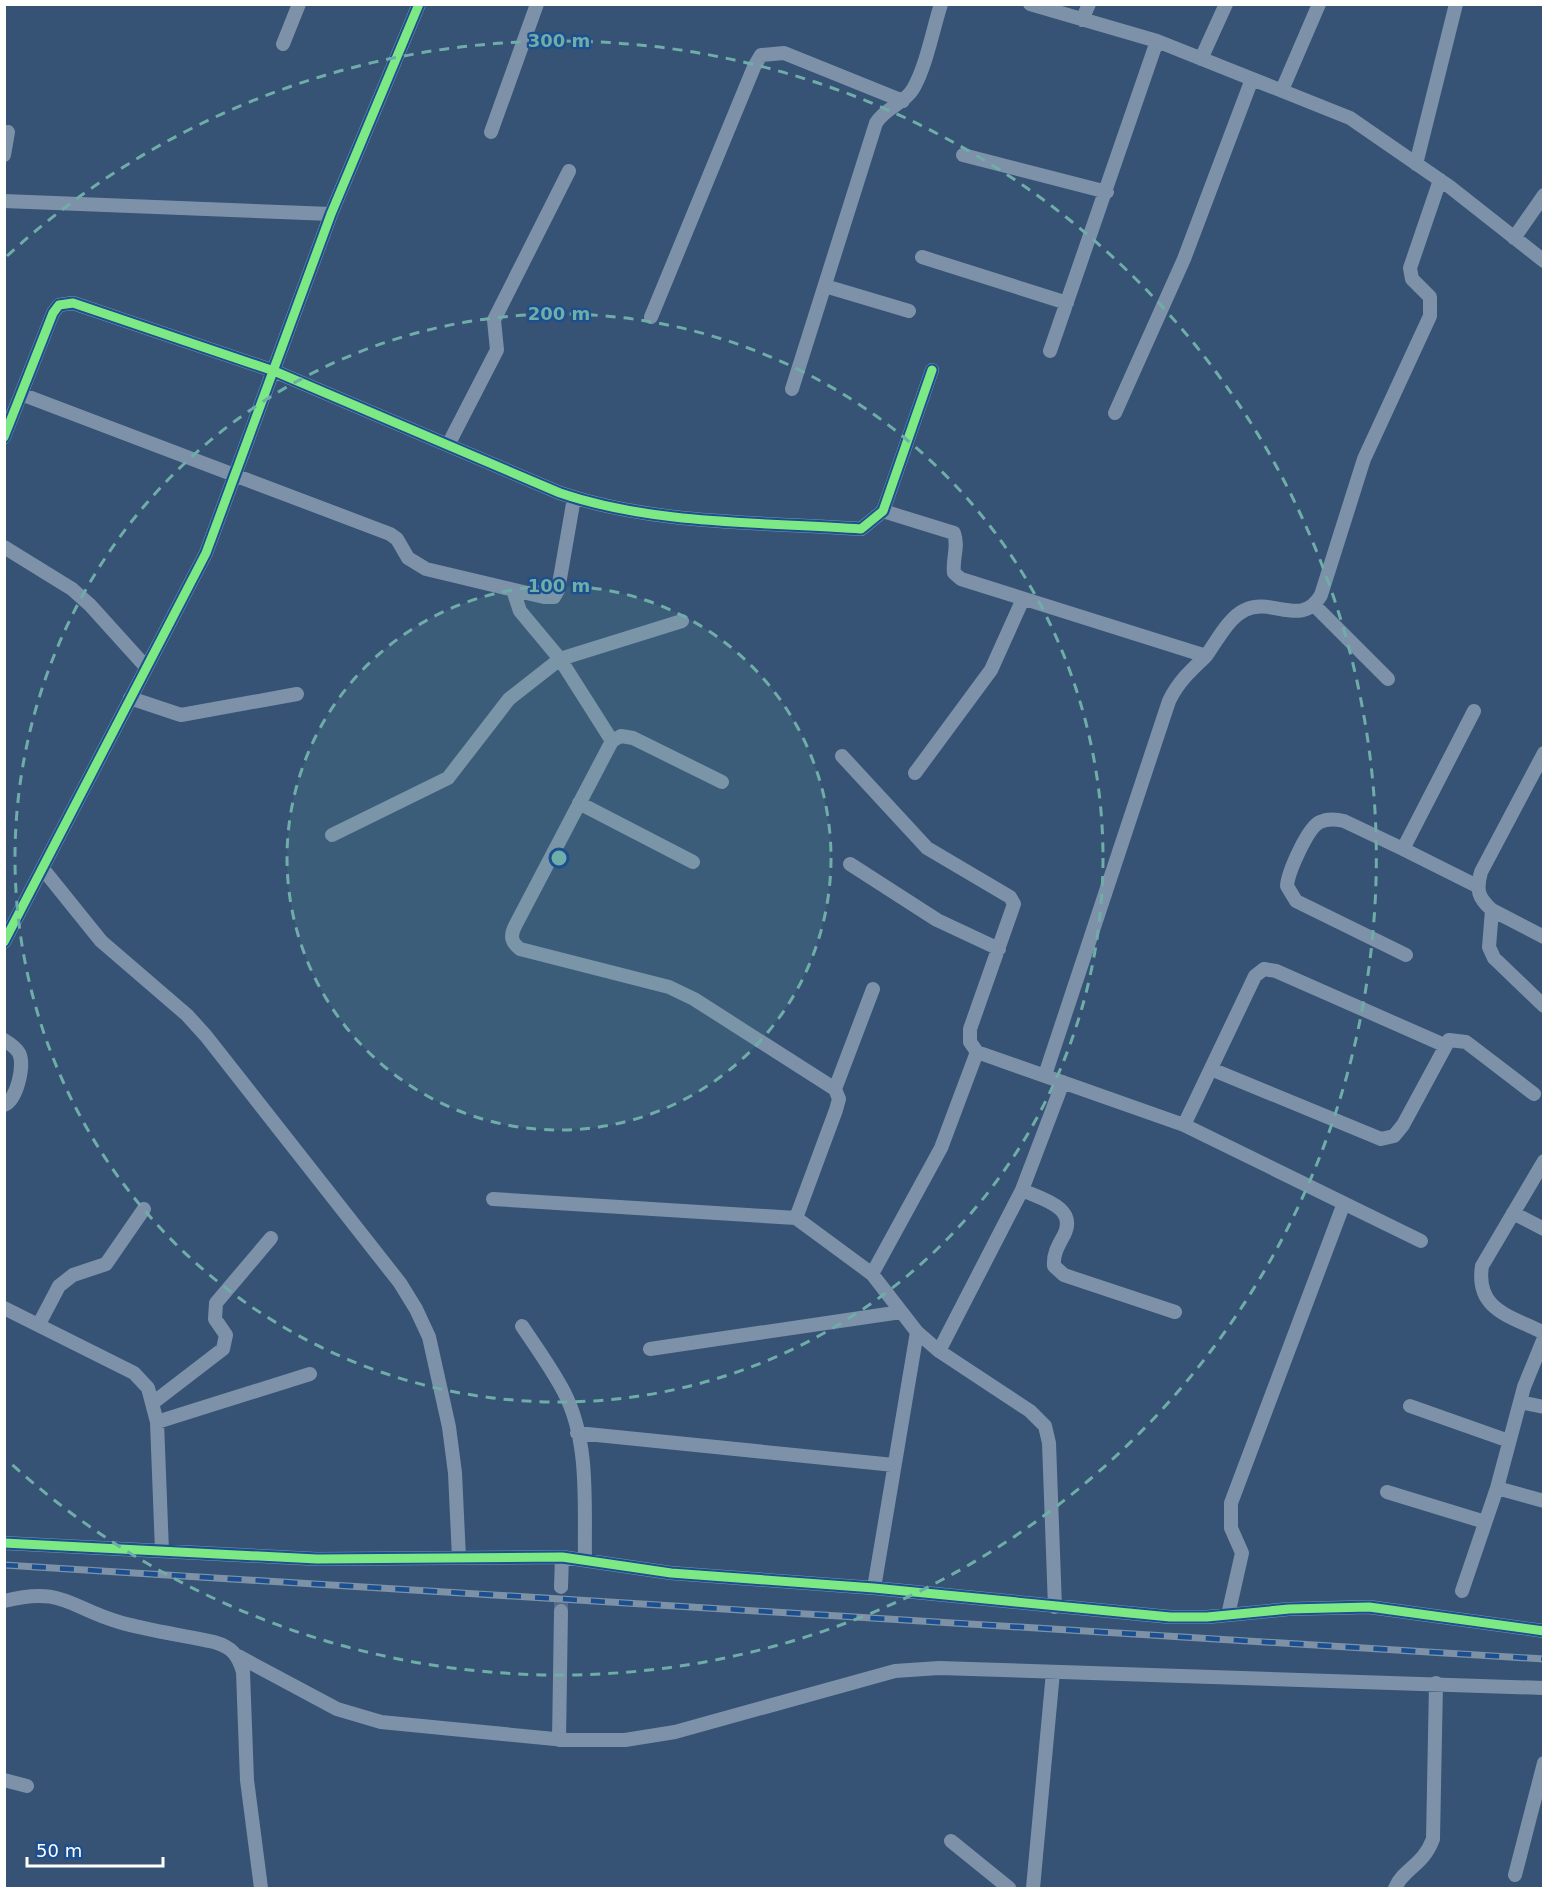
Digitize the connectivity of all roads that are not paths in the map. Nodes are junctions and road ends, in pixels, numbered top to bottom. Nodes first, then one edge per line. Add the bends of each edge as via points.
1 (299, 4) edge
2 (419, 4) edge
3 (537, 4) edge
4 (941, 4) edge
5 (1030, 4) edge
6 (1089, 4) edge
7 (1226, 4) edge
8 (1319, 4) edge
9 (1456, 4) edge
10 (1082, 20) junction
11 (1157, 41) junction
12 (283, 44) dead end
13 (1201, 58) junction
14 (1252, 79) junction
15 (1282, 90) junction
16 (903, 100) junction
17 (8, 132) dead end
18 (491, 132) dead end
19 (4, 155) edge
20 (963, 155) dead end
21 (1416, 164) junction
22 (569, 171) dead end
23 (1440, 180) junction
24 (1107, 192) junction
25 (1544, 195) edge
26 (4, 201) edge
27 (331, 214) junction
28 (1514, 238) junction
29 (922, 257) dead end
30 (1544, 261) edge
31 (825, 286) junction
32 (1067, 303) junction
33 (909, 311) dead end
34 (651, 317) dead end
35 (1050, 351) dead end
36 (932, 370) dead end
37 (274, 371) junction
38 (792, 389) dead end
39 (21, 394) junction
40 (1115, 413) dead end
41 (4, 437) edge
42 (448, 445) junction
43 (236, 475) junction
44 (574, 498) junction
45 (883, 511) junction
46 (4, 547) edge
47 (513, 590) junction
48 (1023, 599) junction
49 (1315, 606) junction
50 (682, 621) dead end
51 (1206, 656) junction
52 (560, 659) junction
53 (146, 667) junction
54 (1388, 679) dead end
55 (297, 694) dead end
56 (130, 698) junction
57 (1474, 711) dead end
58 (612, 741) junction
59 (1544, 753) edge
60 (842, 756) dead end
61 (1540, 768) edge
62 (915, 772) dead end
63 (722, 782) dead end
64 (579, 803) junction
65 (332, 835) dead end
66 (1403, 849) junction
67 (693, 862) dead end
68 (850, 864) dead end
69 (43, 869) junction
70 (1477, 886) junction
71 (1492, 910) junction
72 (1544, 937) edge
73 (4, 942) edge
74 (999, 949) junction
75 (1406, 955) dead end
76 (873, 989) dead end
77 (1544, 1006) edge
78 (4, 1040) edge
79 (1444, 1045) junction
80 (977, 1052) junction
81 (1211, 1069) junction
82 (1044, 1075) junction
83 (1063, 1082) junction
84 (834, 1089) junction
85 (1534, 1094) dead end
86 (4, 1105) edge
87 (1184, 1125) junction
88 (1544, 1161) edge
89 (1022, 1190) junction
90 (493, 1199) dead end
91 (1344, 1203) junction
92 (144, 1209) dead end
93 (1514, 1213) junction
94 (796, 1218) junction
95 (1544, 1229) edge
96 (271, 1238) dead end
97 (1420, 1241) dead end
98 (872, 1275) junction
99 (4, 1308) edge
100 (901, 1312) junction
101 (1175, 1312) dead end
102 (39, 1324) junction
103 (522, 1326) dead end
104 (917, 1332) junction
105 (1544, 1333) edge
106 (1544, 1338) edge
107 (650, 1349) dead end
108 (939, 1350) junction
109 (310, 1374) dead end
110 (153, 1402) junction
111 (1520, 1402) junction
112 (1410, 1406) dead end
113 (1544, 1407) edge
114 (158, 1422) junction
115 (577, 1433) junction
116 (1509, 1440) junction
117 (894, 1465) junction
118 (1497, 1488) junction
119 (1387, 1491) dead end
120 (1544, 1501) edge
121 (1485, 1522) junction
122 (4, 1543) edge
123 (162, 1551) junction
124 (562, 1557) junction
125 (459, 1558) junction
126 (585, 1560) junction
127 (561, 1587) tunnel mouth
128 (874, 1588) junction
129 (1462, 1591) dead end
130 (4, 1601) edge
131 (1055, 1607) junction
132 (561, 1611) tunnel mouth
133 (1228, 1615) junction
134 (1544, 1630) edge
135 (238, 1656) junction
136 (1053, 1672) junction
137 (1436, 1683) junction
138 (1544, 1688) edge
139 (559, 1740) junction
140 (1544, 1763) edge
141 (4, 1780) edge
142 (27, 1786) dead end
143 (951, 1841) dead end
144 (1515, 1875) dead end
145 (261, 1888) edge
146 (1009, 1888) edge
147 (1033, 1888) edge
148 (1395, 1888) edge

1 - 12 street
2 - 27 street
3 - 18 street
4 - 16 street via 913,89
5 - 10 street
6 - 10 street
7 - 13 street
8 - 15 street
9 - 21 street
10 - 11 street
11 - 13 street
11 - 24 street
13 - 14 street
14 - 15 street
14 - 40 street via 1184,259
15 - 21 street via 1350,118
16 - 31 street via 883,112 876,123
16 - 34 street via 784,53 761,55
17 - 19 street
20 - 24 street
21 - 23 street
22 - 42 street via 497,314 493,331 497,350
23 - 28 street
23 - 49 street via 1410,268 1412,279 1430,297 1430,316 1364,459
24 - 32 street
25 - 28 street
26 - 27 street
27 - 37 street
28 - 30 street
29 - 32 street
31 - 33 street
31 - 38 street
32 - 35 street
36 - 45 street
37 - 39 street via 73,303 59,305 53,313
37 - 42 street
37 - 43 street
39 - 41 street
39 - 43 street
42 - 44 street
43 - 47 street via 390,534 408,558 426,569
43 - 53 street via 191,585
44 - 45 street via 644,514 861,529
44 - 47 street via 554,597
45 - 48 street via 954,533 958,543 954,573
46 - 53 street via 72,589
47 - 52 street via 520,611
48 - 51 street
48 - 62 street via 991,670
49 - 51 street via 1306,610 1252,607 1242,611
49 - 54 street
50 - 52 street
51 - 82 street via 1176,687 1169,702
52 - 58 street
52 - 65 street via 508,699 448,778
53 - 56 street
55 - 56 street via 181,716
56 - 69 street
57 - 66 street
58 - 63 street via 621,736 633,738
58 - 64 street
59 - 61 street
60 - 74 street via 927,848 1010,897 1014,910
61 - 70 street via 1481,872
64 - 67 street
64 - 84 street via 515,926 513,943 520,949 678,991
66 - 70 street
66 - 75 street via 1344,821 1321,821 1313,826 1288,876 1287,886 1296,901
68 - 74 street via 937,920
69 - 73 street
69 - 125 street via 101,941 206,1036 400,1283 429,1337 449,1427
70 - 71 street via 1480,900
71 - 72 street
71 - 77 street via 1489,946 1494,958
74 - 80 street via 970,1029 970,1042
76 - 84 street
78 - 86 street via 19,1053 21,1063 12,1097
79 - 81 street via 1403,1125 1394,1136 1380,1139
79 - 81 street via 1264,969 1255,976
79 - 85 street via 1449,1040 1467,1042
80 - 82 street
80 - 98 street via 941,1148
81 - 87 street
82 - 83 street
83 - 87 street
83 - 89 street
84 - 94 street via 839,1099 836,1110
87 - 91 street
88 - 93 street
89 - 101 street via 1061,1208 1067,1217 1066,1230 1053,1256 1054,1266 1064,1275
89 - 108 street
90 - 94 street
91 - 97 street
91 - 133 street via 1231,1503 1231,1528 1242,1553
92 - 102 street via 106,1264 73,1275 59,1286
93 - 95 street
93 - 105 street via 1482,1266 1482,1291 1496,1310
94 - 98 street
96 - 110 street via 216,1303 215,1319 226,1335 223,1349
98 - 100 street
99 - 102 street
100 - 104 street
100 - 107 street
102 - 110 street via 134,1373 148,1388
103 - 115 street via 564,1392
104 - 108 street
104 - 117 street
106 - 111 street
108 - 131 street via 1030,1411 1045,1426 1049,1443
109 - 114 street
110 - 114 street
111 - 113 street
111 - 116 street
112 - 116 street
114 - 123 street
115 - 117 street
115 - 126 street via 583,1460
116 - 118 street
117 - 128 street
118 - 120 street
118 - 121 street
119 - 121 street
121 - 129 street
122 - 123 street
123 - 125 street via 317,1559
124 - 125 street
124 - 126 street
124 - 127 street
126 - 128 street via 671,1574
128 - 131 street
130 - 135 street via 32,1594 64,1599 119,1623 221,1644
131 - 133 street via 1170,1617
132 - 139 street
133 - 134 street via 1369,1608
135 - 139 street via 337,1709 381,1722
135 - 145 street via 243,1672 247,1780
136 - 137 street
136 - 139 street via 939,1668 895,1671 675,1731 625,1740
136 - 147 street
137 - 138 street
137 - 148 street via 1433,1839 1428,1853
140 - 144 street
141 - 142 street
143 - 146 street

